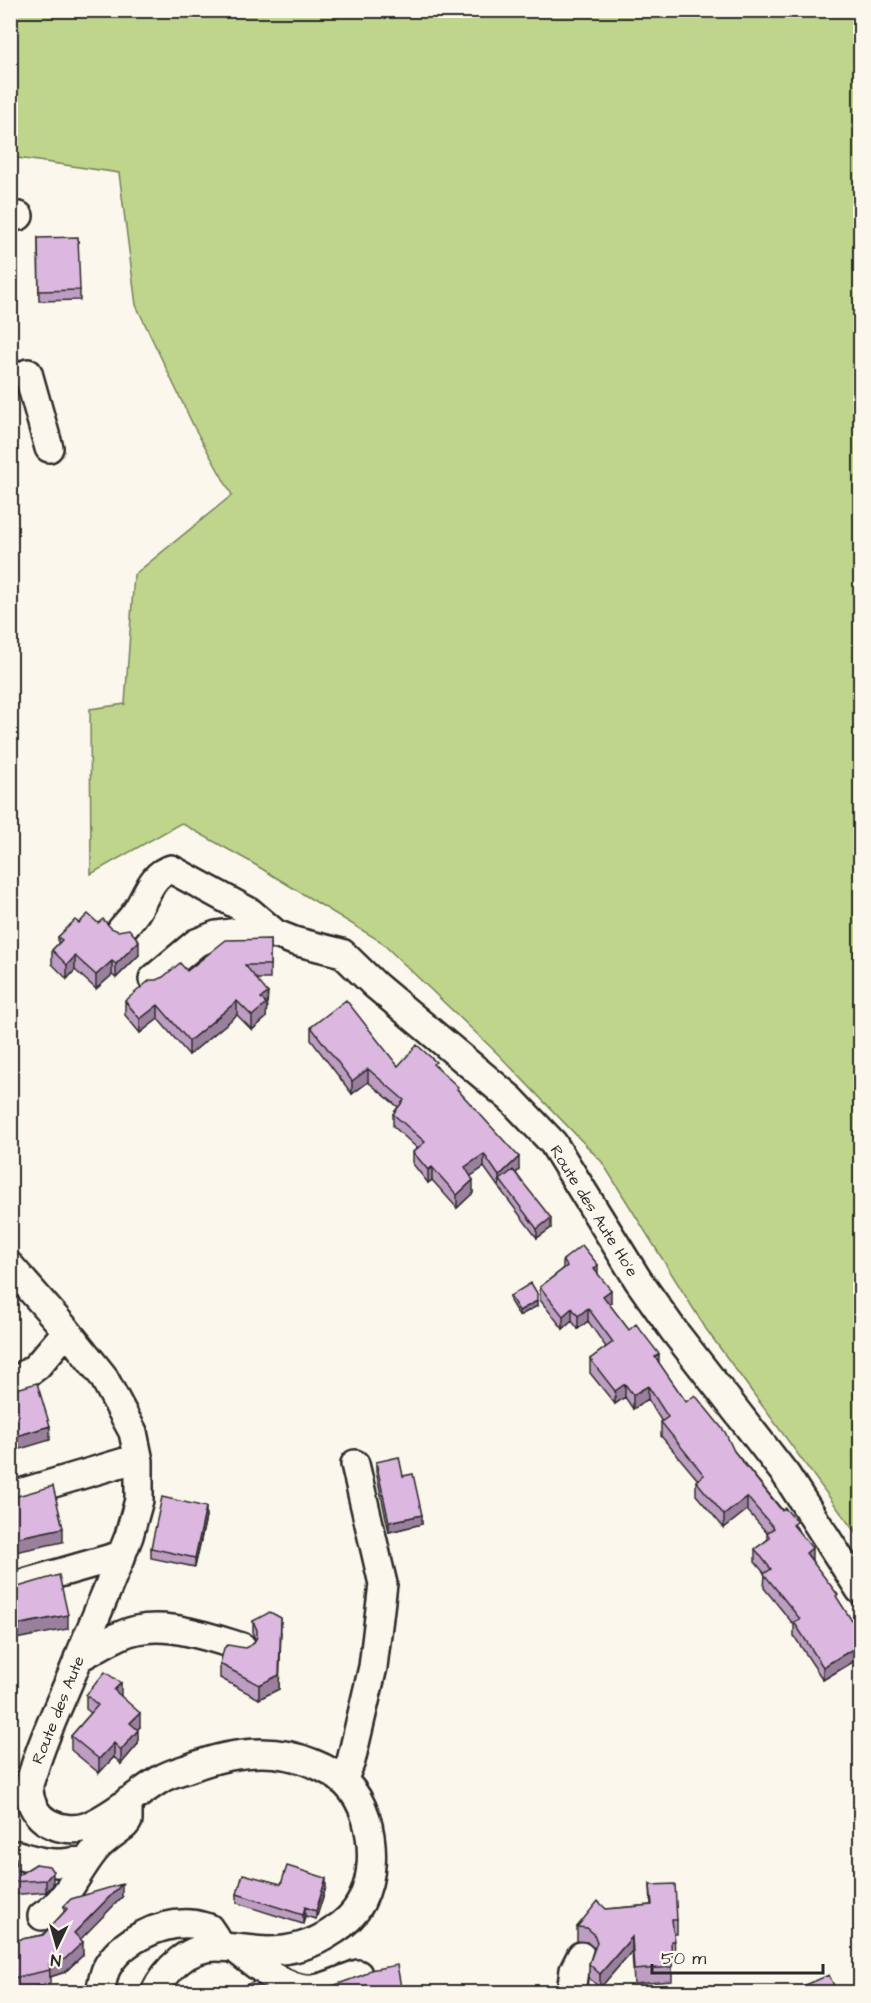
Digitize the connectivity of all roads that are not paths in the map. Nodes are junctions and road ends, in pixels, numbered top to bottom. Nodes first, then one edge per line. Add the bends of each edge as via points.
1 (27, 372) edge
2 (49, 448) dead end
3 (122, 930) edge
4 (277, 935) junction
5 (153, 979) edge
6 (12, 1268) edge
7 (67, 1330) junction
8 (10, 1386) edge
9 (138, 1458) junction
10 (355, 1464) dead end
11 (10, 1496) edge
12 (122, 1555) junction
13 (14, 1586) edge
14 (861, 1590) edge
15 (242, 1647) edge
16 (78, 1658) junction
17 (343, 1781) junction
18 (128, 1801) junction
19 (18, 1855) dead end
20 (85, 1863) junction
21 (42, 1916) dead end
22 (228, 1948) junction
23 (581, 1956) dead end
24 (358, 1974) edge
25 (100, 1992) edge
26 (155, 1992) edge
27 (571, 1992) edge

1 - 2 street
3 - 4 street via 155,879 162,871 171,869 250,912
4 - 5 street, Route des Aute Ho'e via 266,930 243,931 196,942
4 - 14 street, Route des Aute Ho'e via 342,953 511,1099 553,1143 638,1280 786,1475
6 - 7 street, Route des Aute
7 - 8 street via 37,1366
7 - 9 street, Route des Aute via 103,1376 134,1432
9 - 11 street
9 - 12 street, Route des Aute via 139,1500
10 - 17 street via 383,1584 373,1667
12 - 13 street
12 - 16 street, Route des Aute
15 - 16 street via 203,1635 141,1629
16 - 18 street, Route des Aute via 40,1749 28,1788 31,1802 41,1819 56,1827 70,1828 87,1827
17 - 18 street, Route des Aute via 331,1770 303,1759 250,1753 215,1758 163,1778
17 - 22 street, Route des Aute via 351,1787 366,1817 372,1850 369,1882 360,1904 343,1924 318,1941 295,1949
18 - 20 street via 128,1821 97,1847
19 - 20 street via 37,1861
20 - 21 street via 56,1908
22 - 24 street via 297,1988 330,1985
22 - 25 street via 209,1928 192,1923 145,1934 124,1948 107,1969
22 - 26 street, Route des Aute via 214,1946 192,1952 161,1978
23 - 27 street

